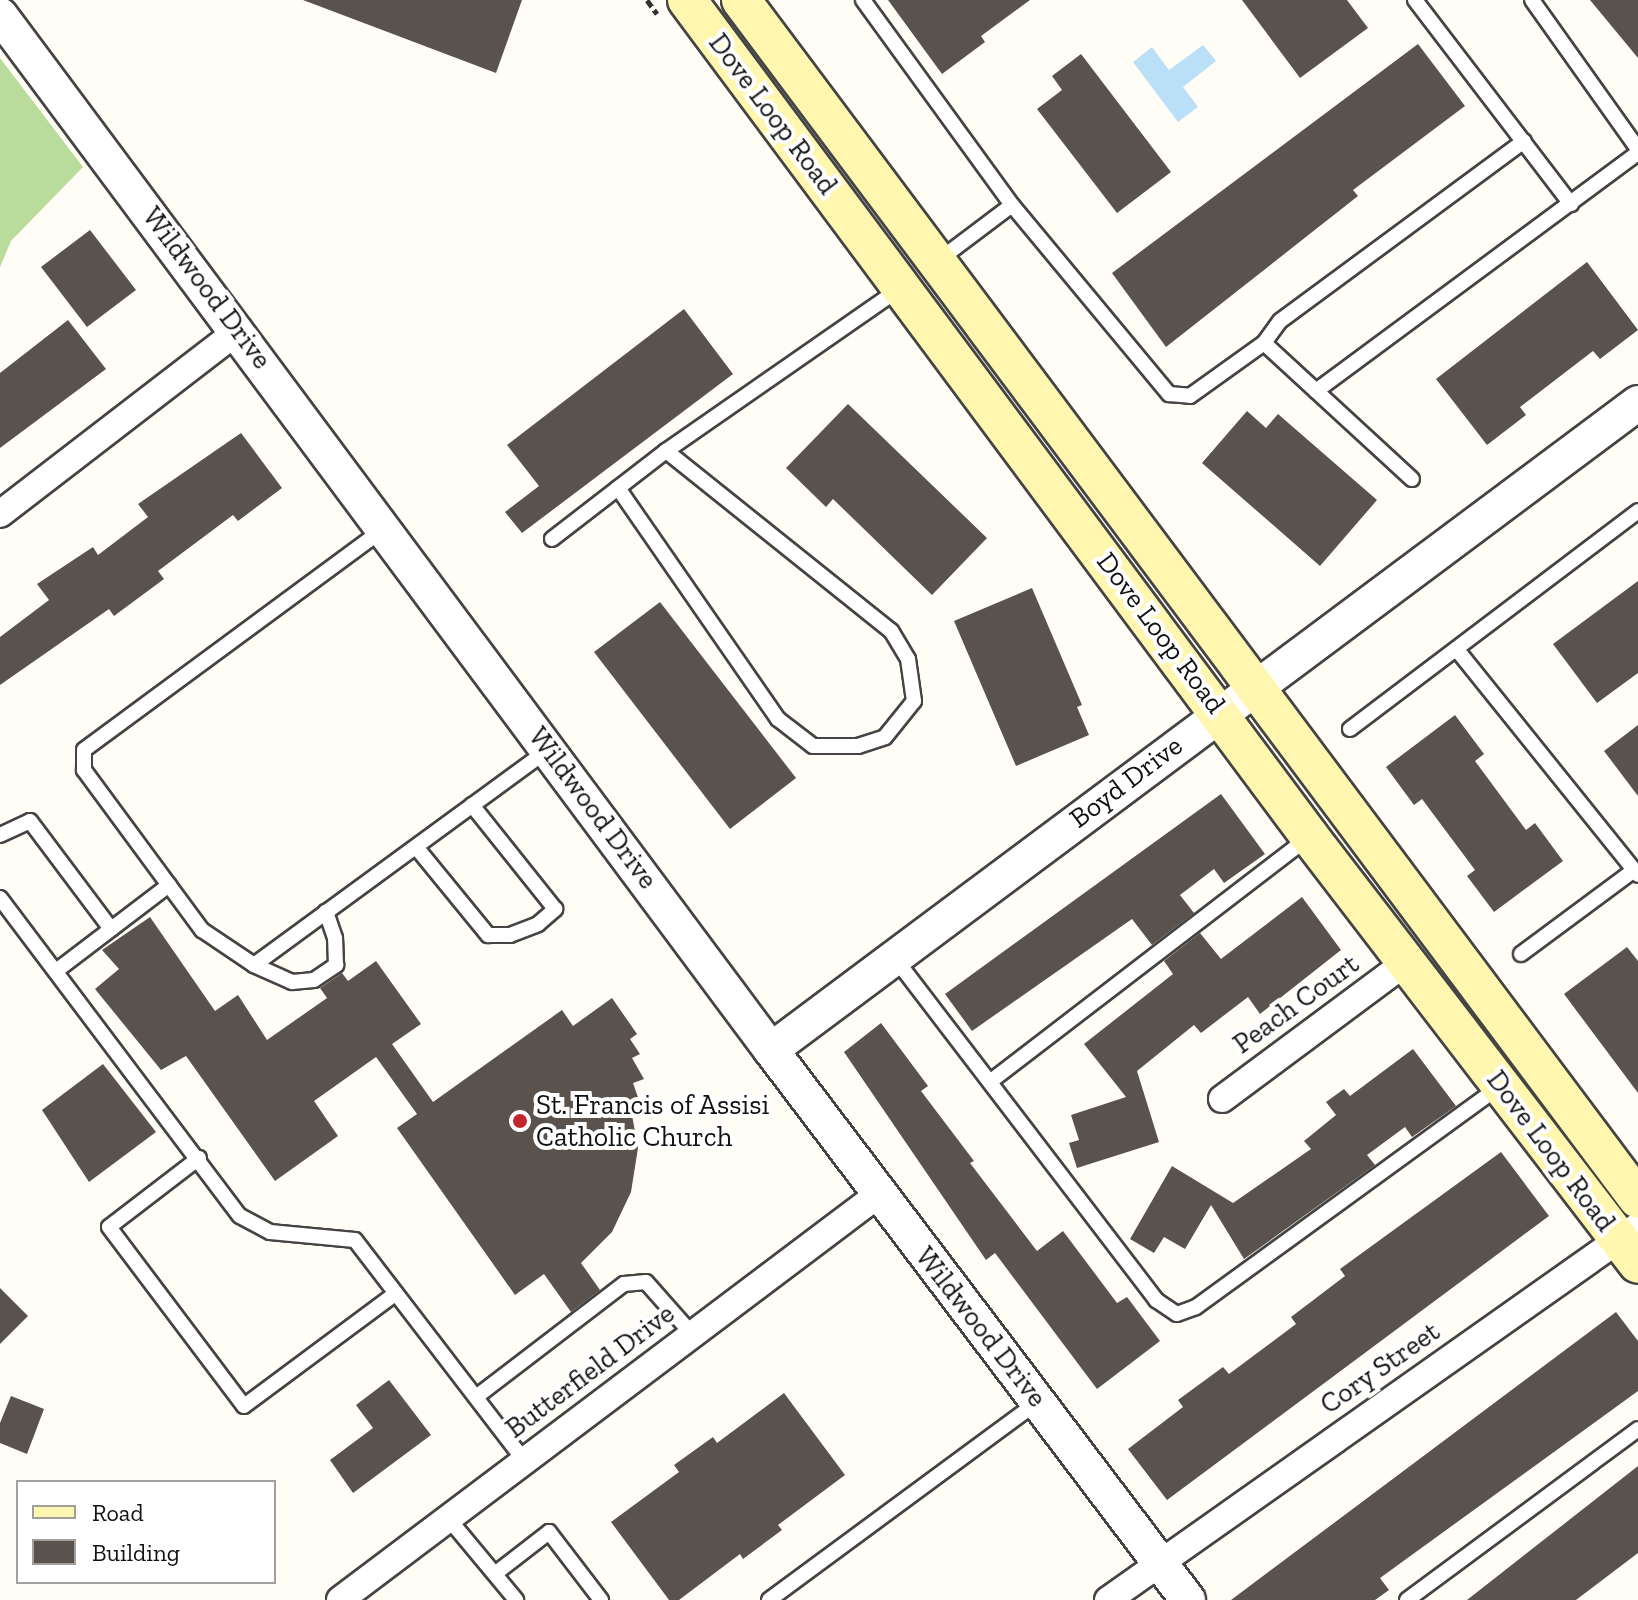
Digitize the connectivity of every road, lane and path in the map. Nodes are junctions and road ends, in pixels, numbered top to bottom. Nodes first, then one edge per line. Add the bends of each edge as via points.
1 (687, 0) edge
2 (741, 0) edge
3 (863, 0) edge
4 (1415, 0) edge
5 (1532, 0) edge
6 (0, 15) edge
7 (1524, 141) junction
8 (1638, 151) edge
9 (1571, 204) junction
10 (1012, 205) junction
11 (935, 263) junction
12 (903, 286) junction
13 (239, 330) junction
14 (1264, 343) junction
15 (1316, 391) junction
16 (1638, 403) edge
17 (666, 451) junction
18 (1412, 479) dead end
19 (618, 488) junction
20 (1638, 511) edge
21 (0, 514) edge
22 (385, 527) junction
23 (552, 539) dead end
24 (1458, 651) junction
25 (1253, 686) junction
26 (1220, 711) junction
27 (1350, 729) dead end
28 (549, 748) junction
29 (472, 805) junction
30 (0, 835) edge
31 (1310, 837) junction
32 (416, 847) junction
33 (1636, 872) edge
34 (169, 885) junction
35 (0, 898) edge
36 (326, 912) junction
37 (111, 929) junction
38 (1521, 954) dead end
39 (894, 957) junction
40 (1408, 961) junction
41 (254, 965) junction
42 (56, 971) junction
43 (771, 1050) junction
44 (991, 1081) junction
45 (1501, 1085) junction
46 (1222, 1099) dead end
47 (199, 1158) junction
48 (879, 1194) junction
49 (1638, 1199) edge
50 (1632, 1244) edge
51 (396, 1293) junction
52 (692, 1334) junction
53 (476, 1397) junction
54 (1039, 1402) junction
55 (1638, 1429) edge
56 (524, 1460) junction
57 (448, 1518) junction
58 (1159, 1561) junction
59 (496, 1573) junction
60 (340, 1600) edge
61 (516, 1600) edge
62 (601, 1600) edge
63 (769, 1600) edge
64 (1108, 1600) edge
65 (1188, 1600) edge
66 (1407, 1600) edge

1 - 12 main road, Dove Loop Road
2 - 11 main road, Dove Loop Road
3 - 10 lane
4 - 7 lane
5 - 8 lane
6 - 13 street, Wildwood Drive
7 - 9 lane
7 - 14 lane via 1280,321
8 - 9 lane
9 - 15 lane
10 - 11 lane
10 - 14 lane via 1169,394 1190,396
11 - 12 main road
11 - 25 main road, Dove Loop Road
12 - 17 lane
12 - 26 main road, Dove Loop Road
13 - 21 street
13 - 22 street, Wildwood Drive
14 - 15 lane
15 - 18 lane
16 - 25 street, Boyd Drive
17 - 19 lane
17 - 19 lane via 891,631 908,659 914,701 885,737 858,746 813,746 778,719
19 - 23 lane
20 - 24 lane
22 - 28 street, Wildwood Drive
22 - 34 lane via 84,750 84,770
24 - 27 lane
24 - 33 lane
25 - 26 street, Boyd Drive
25 - 49 main road, Dove Loop Road
26 - 31 main road, Dove Loop Road
26 - 39 street, Boyd Drive
28 - 29 lane
28 - 43 street, Wildwood Drive
29 - 32 lane
29 - 32 lane via 555,909 538,924 510,935 488,935
30 - 37 lane via 30,821
31 - 40 main road, Dove Loop Road
31 - 44 lane
32 - 36 lane
33 - 38 lane
34 - 37 lane
34 - 41 lane via 202,930
35 - 42 lane
36 - 41 lane
36 - 41 lane via 335,938 336,965 314,980 292,982
37 - 42 lane
39 - 43 street, Boyd Drive
39 - 44 lane
40 - 45 main road, Dove Loop Road
40 - 46 street, Peach Court
42 - 47 lane
43 - 48 street, Wildwood Drive
44 - 45 lane via 1156,1300 1177,1314 1196,1307
45 - 50 main road, Dove Loop Road
47 - 51 lane via 240,1216 256,1228 355,1240
47 - 51 lane via 109,1227 244,1406
48 - 52 street, Butterfield Drive
48 - 54 street, Wildwood Drive
50 - 58 street, Cory Street
51 - 53 lane
52 - 53 lane via 646,1282 624,1284
52 - 56 street, Butterfield Drive
53 - 56 lane
54 - 58 street, Wildwood Drive
54 - 63 lane
55 - 66 lane
56 - 57 street, Butterfield Drive
57 - 59 lane
57 - 60 street, Butterfield Drive
58 - 64 street, Cory Street
58 - 65 street, Wildwood Drive
59 - 61 lane
59 - 62 lane via 549,1532

